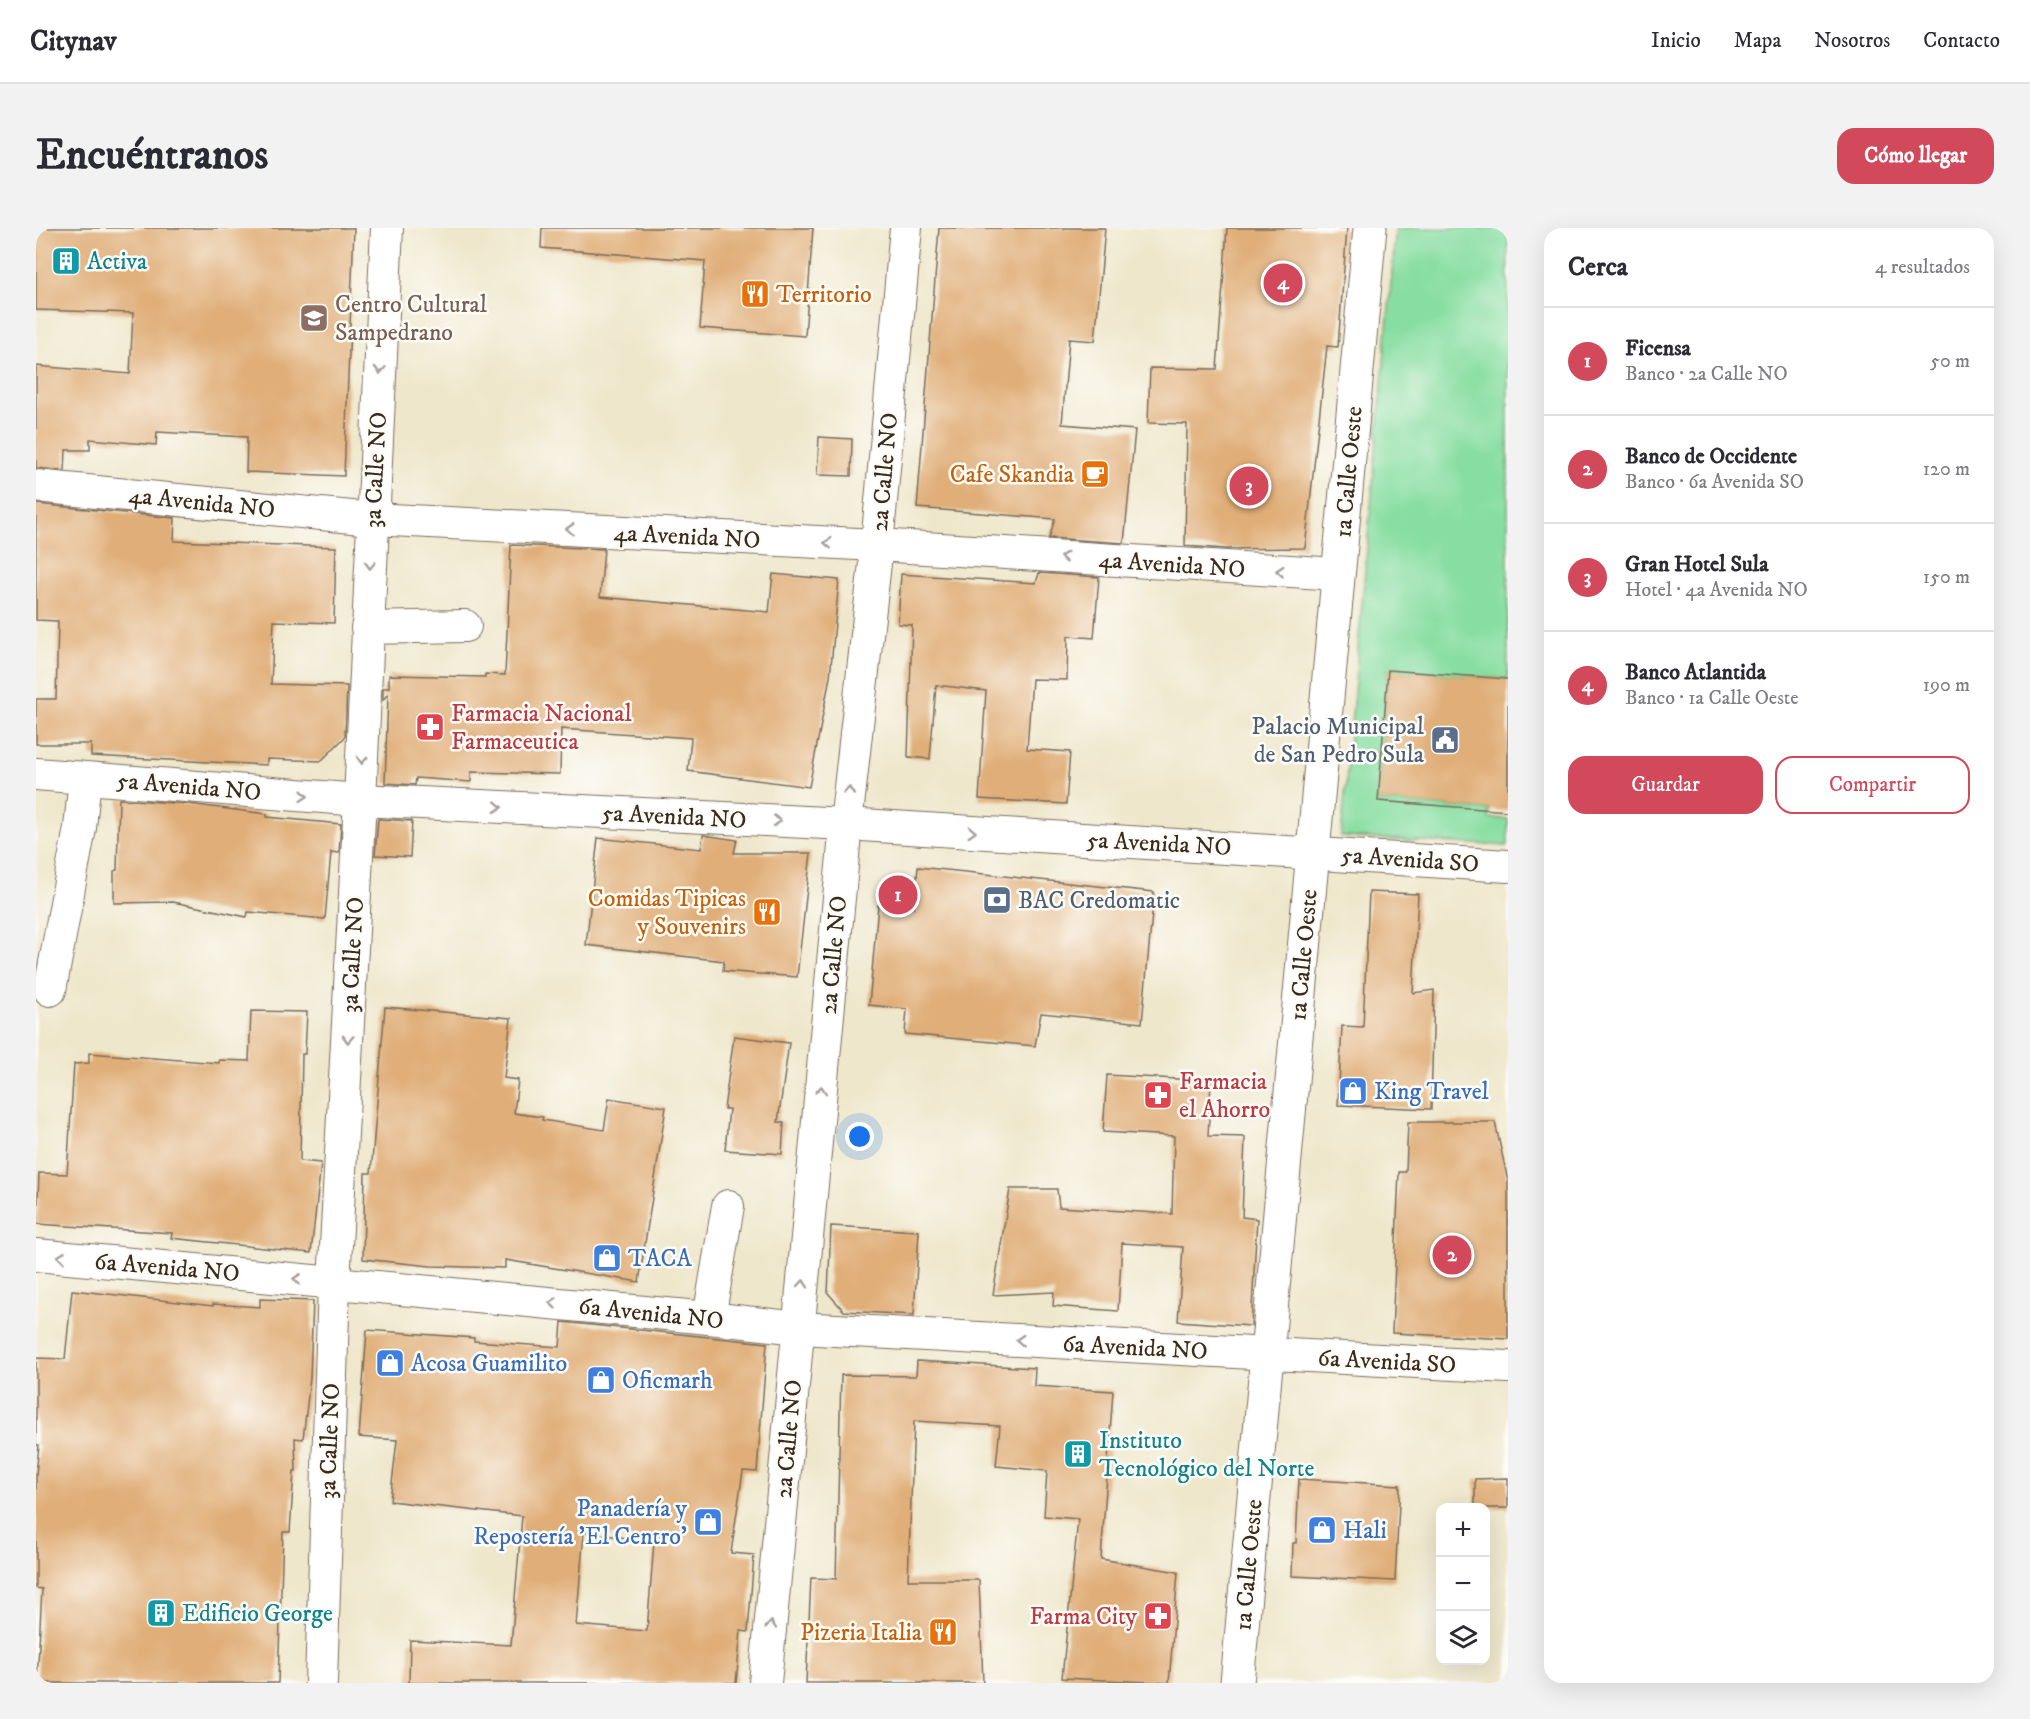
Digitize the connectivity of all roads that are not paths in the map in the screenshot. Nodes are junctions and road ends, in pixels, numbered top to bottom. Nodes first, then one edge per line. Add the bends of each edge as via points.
1 (387, 228) edge
2 (906, 228) edge
3 (1370, 228) edge
4 (36, 486) edge
5 (372, 519) junction
6 (877, 546) junction
7 (1338, 574) junction
8 (465, 626) dead end
9 (368, 628) junction
10 (36, 774) edge
11 (85, 778) junction
12 (360, 800) junction
13 (846, 824) junction
14 (1313, 852) junction
15 (1508, 866) edge
16 (50, 990) dead end
17 (728, 1206) dead end
18 (36, 1255) edge
19 (334, 1283) junction
20 (709, 1318) junction
21 (799, 1328) junction
22 (1267, 1354) junction
23 (1508, 1367) edge
24 (321, 1683) edge
25 (765, 1683) edge
26 (1237, 1683) edge

1 -> 5 street, 3a Calle NO
2 - 6 street, 2a Calle NO
3 - 7 main road, 1a Calle Oeste
4 - 5 street, 4a Avenida NO
6 -> 5 street, 4a Avenida NO
5 -> 9 street, 3a Calle NO
7 -> 6 street, 4a Avenida NO
13 -> 6 street, 2a Calle NO
7 - 14 main road, 1a Calle Oeste
8 - 9 street
9 -> 12 street, 3a Calle NO
10 - 11 street, 5a Avenida NO
11 -> 12 street, 5a Avenida NO
11 - 16 street via 80,828
12 -> 13 street, 5a Avenida NO
12 -> 19 street, 3a Calle NO
13 -> 14 street, 5a Avenida NO
21 -> 13 street, 2a Calle NO
14 - 15 street, 5a Avenida SO
14 - 22 main road, 1a Calle Oeste
17 - 20 street
19 -> 18 street, 6a Avenida NO
20 -> 19 street, 6a Avenida NO
19 - 24 street, 3a Calle NO
20 - 21 street, 6a Avenida NO
22 -> 21 street, 6a Avenida NO
25 -> 21 street, 2a Calle NO
22 - 23 street, 6a Avenida SO
22 - 26 main road, 1a Calle Oeste

